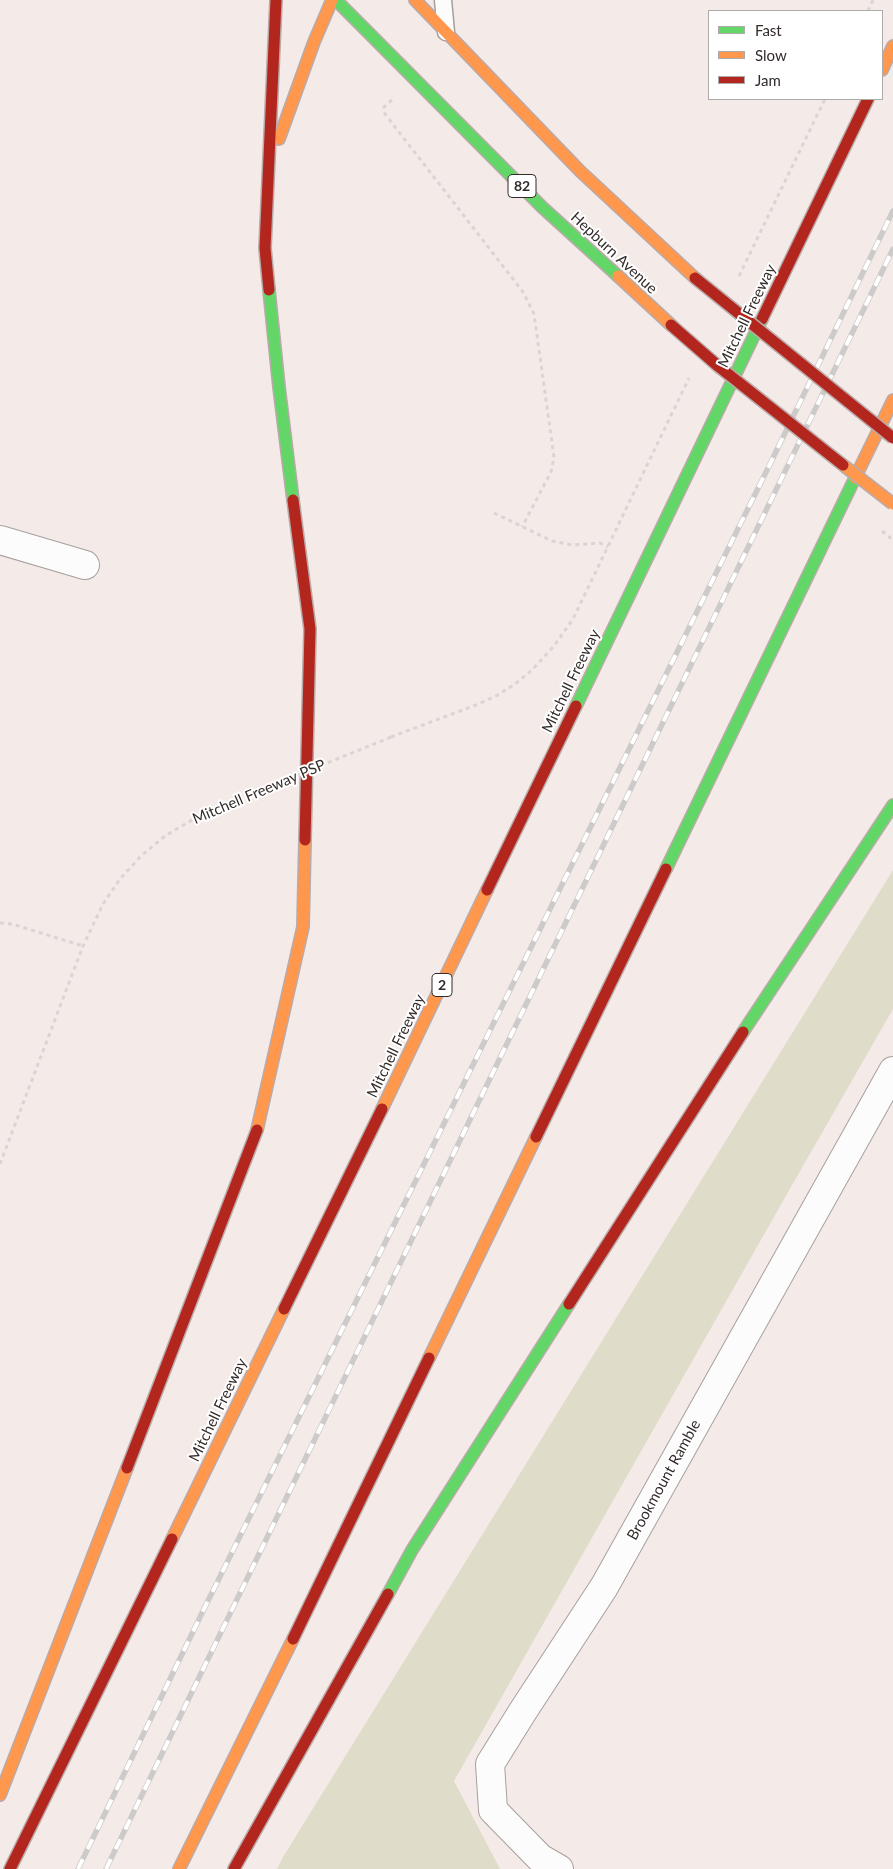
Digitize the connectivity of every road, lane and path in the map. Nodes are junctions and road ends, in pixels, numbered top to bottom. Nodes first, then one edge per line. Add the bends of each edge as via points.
1 (276, 0) edge
2 (334, 0) edge
3 (414, 0) edge
4 (443, 0) edge
5 (446, 32) junction
6 (893, 46) edge
7 (883, 68) edge
8 (392, 100) dead end
9 (868, 100) edge
10 (270, 164) junction
11 (893, 400) edge
12 (893, 438) edge
13 (893, 504) edge
14 (494, 513) dead end
15 (522, 527) junction
16 (0, 540) edge
17 (85, 565) dead end
18 (893, 805) edge
19 (0, 923) edge
20 (83, 946) junction
21 (893, 1071) edge
22 (0, 1164) edge
23 (0, 1796) edge
24 (10, 1869) edge
25 (180, 1869) edge
26 (234, 1869) edge
27 (559, 1869) edge

1 - 10 main road
2 - 10 main road via 314,42
2 - 13 main road, Hepburn Avenue / 82, bridge via 542,207 671,325
3 - 5 main road
4 - 5 lane
5 - 12 main road, bridge via 580,171 695,278
6 - 7 main road
8 - 15 path via 384,107 385,114 523,292 534,314 554,457 551,472
9 - 24 main road, Mitchell Freeway / 2 via 355,1165
10 - 23 main road via 265,248 268,286 310,629 303,927 256,1136
11 - 25 main road
14 - 15 path
15 - 20 path, Mitchell Freeway PSP, bridge via 560,544 600,543 608,547 567,628 532,670 486,701 202,814 165,836 130,867 103,904
16 - 17 street
18 - 26 main road via 753,1016 412,1550
19 - 20 path
20 - 22 path, Mitchell Freeway PSP
21 - 27 street, Brookmount Ramble via 604,1587 490,1764 494,1810 540,1858

